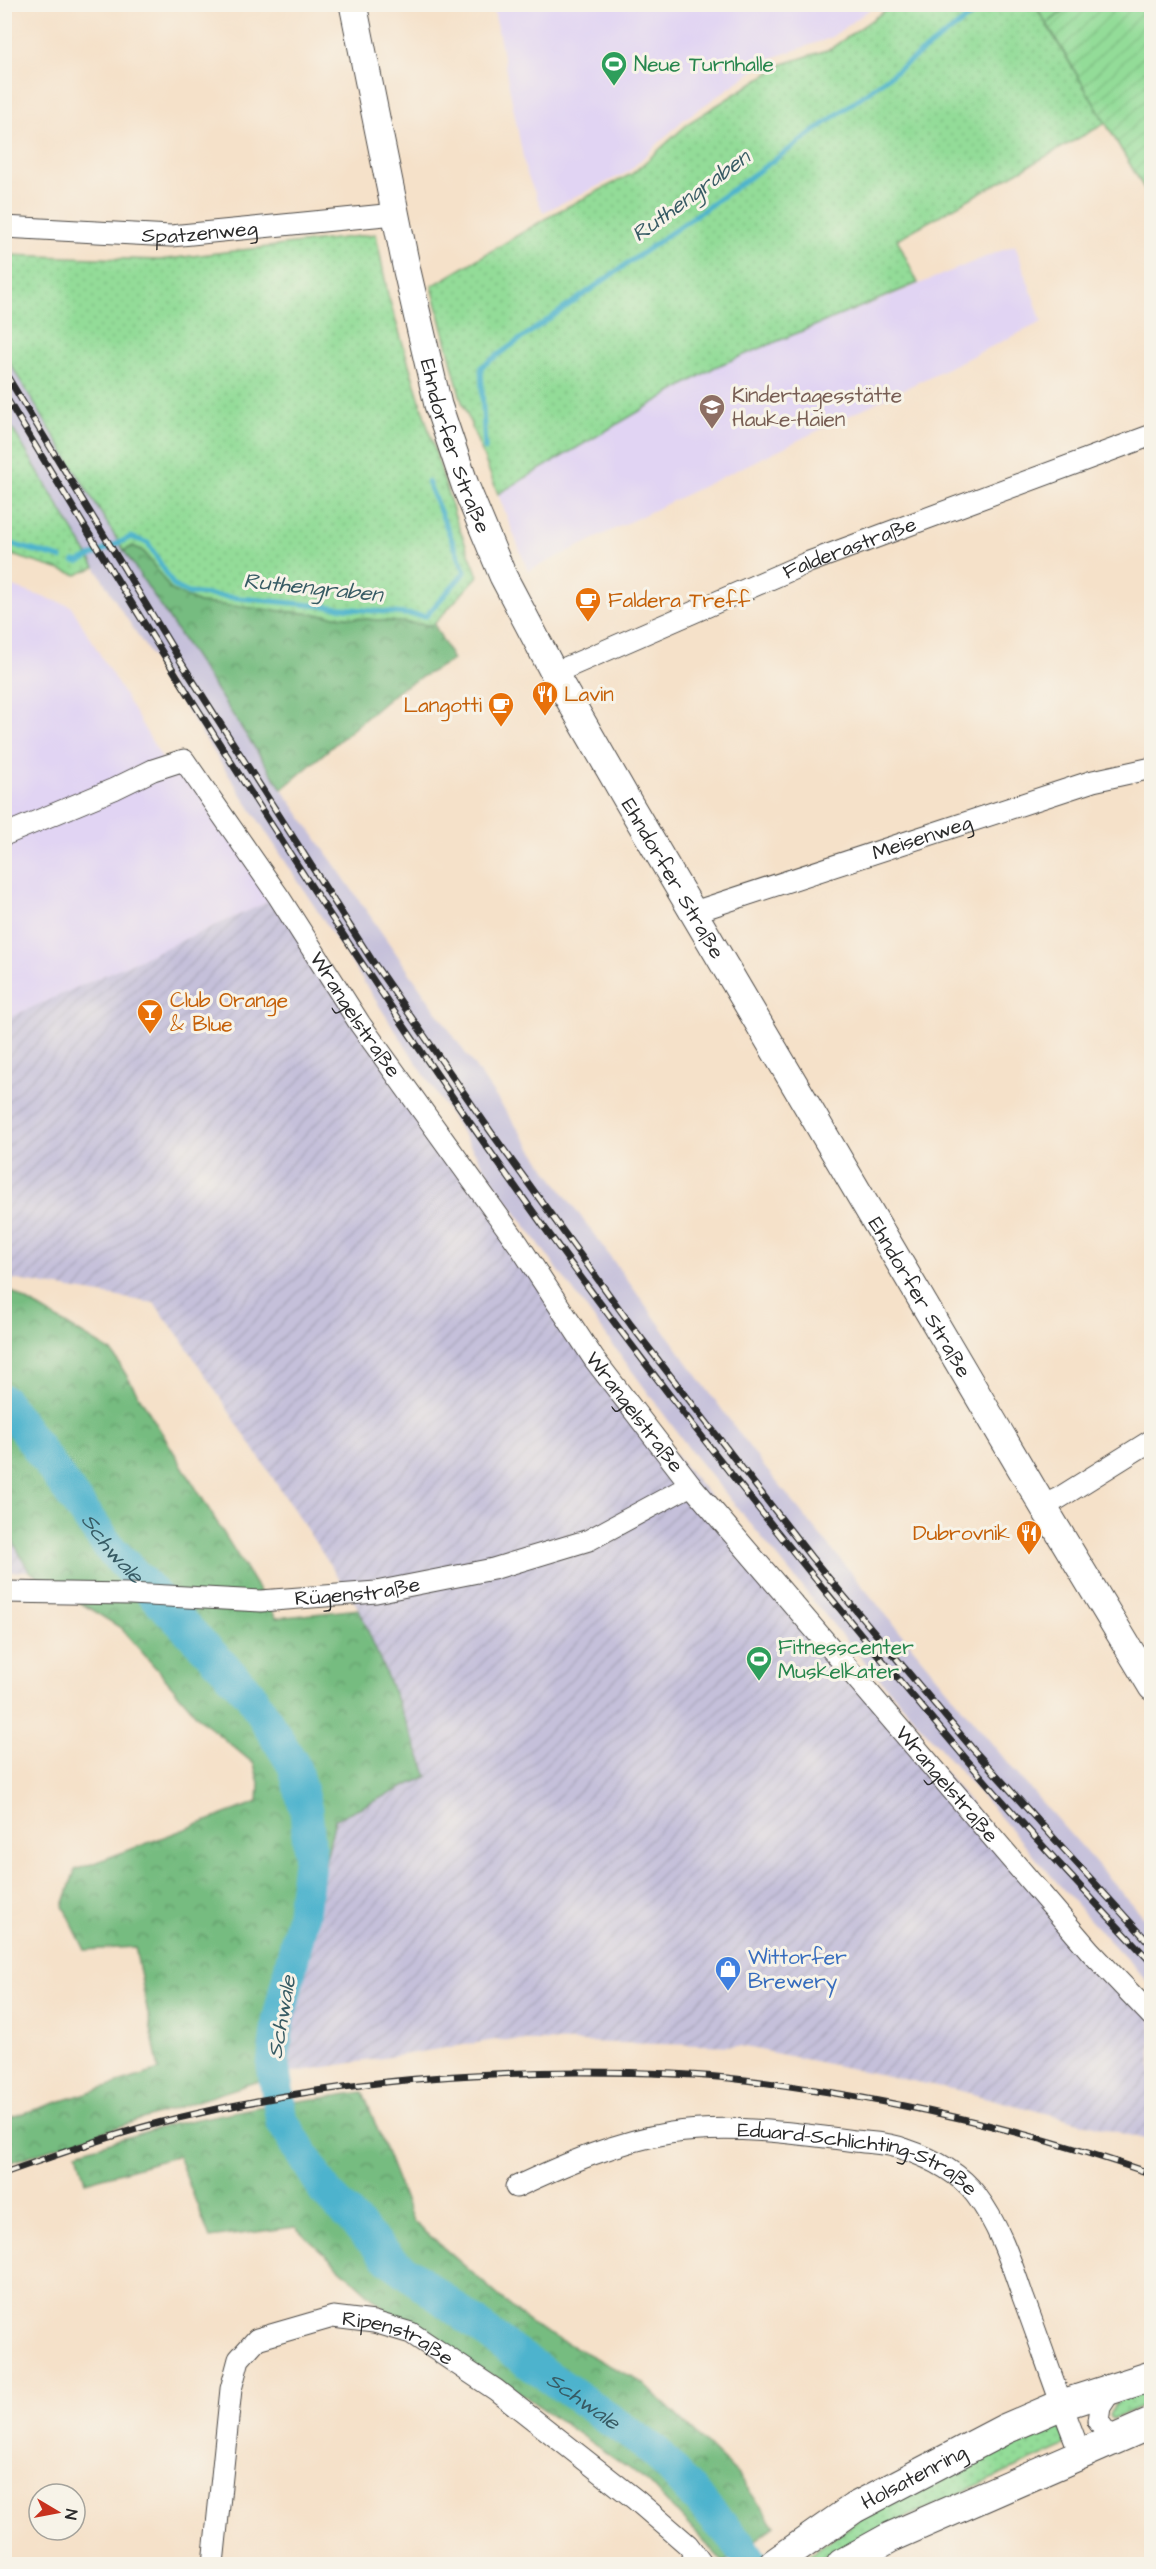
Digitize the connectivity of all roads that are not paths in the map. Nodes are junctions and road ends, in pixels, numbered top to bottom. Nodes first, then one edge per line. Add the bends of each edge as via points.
1 (353, 4) edge
2 (395, 214) junction
3 (4, 228) edge
4 (1152, 435) edge
5 (554, 673) junction
6 (1152, 768) edge
7 (4, 835) edge
8 (694, 912) junction
9 (1152, 1440) edge
10 (691, 1485) junction
11 (1043, 1506) junction
12 (4, 1592) edge
13 (1152, 1687) edge
14 (1152, 2016) edge
15 (516, 2187) dead end
16 (1152, 2376) edge
17 (1112, 2390) junction
18 (1061, 2405) junction
19 (1152, 2423) edge
20 (1112, 2440) junction
21 (1082, 2455) junction
22 (775, 2564) edge
23 (213, 2565) edge
24 (702, 2565) edge
25 (842, 2565) edge

1 - 2 street, Ehndorfer Straße
2 - 3 street, Spatzenweg via 171,236
2 - 5 street, Ehndorfer Straße via 438,405 465,485 502,576
4 - 5 street, Falderastraße via 809,562
5 - 8 street, Ehndorfer Straße
6 - 8 street, Meisenweg via 1093,781
7 - 10 street, Wrangelstraße via 184,760 279,897 360,1024 519,1245 594,1359
8 - 11 street, Ehndorfer Straße
9 - 11 street
10 - 12 street, Rügenstraße via 589,1540 494,1569 376,1592 261,1601
10 - 14 street, Wrangelstraße via 1090,1951
11 - 13 street, Ehndorfer Straße
15 - 18 street, Eduard-Schlichting-Straße via 638,2140 705,2130 812,2135 911,2151 955,2174 975,2193 991,2217 1008,2254
16 - 17 main road, Holsatenring
17 - 18 main road, Holsatenring
17 - 20 street via 1100,2408 1098,2421
18 - 21 street
18 - 22 main road, Holsatenring via 1005,2429 854,2508
19 - 20 main road, Holsatenring
20 - 21 main road, Holsatenring
21 - 25 main road, Holsatenring via 891,2537
23 - 24 street, Ripenstraße via 231,2389 239,2359 257,2339 333,2318 374,2322 411,2333 496,2390 636,2500 688,2545

